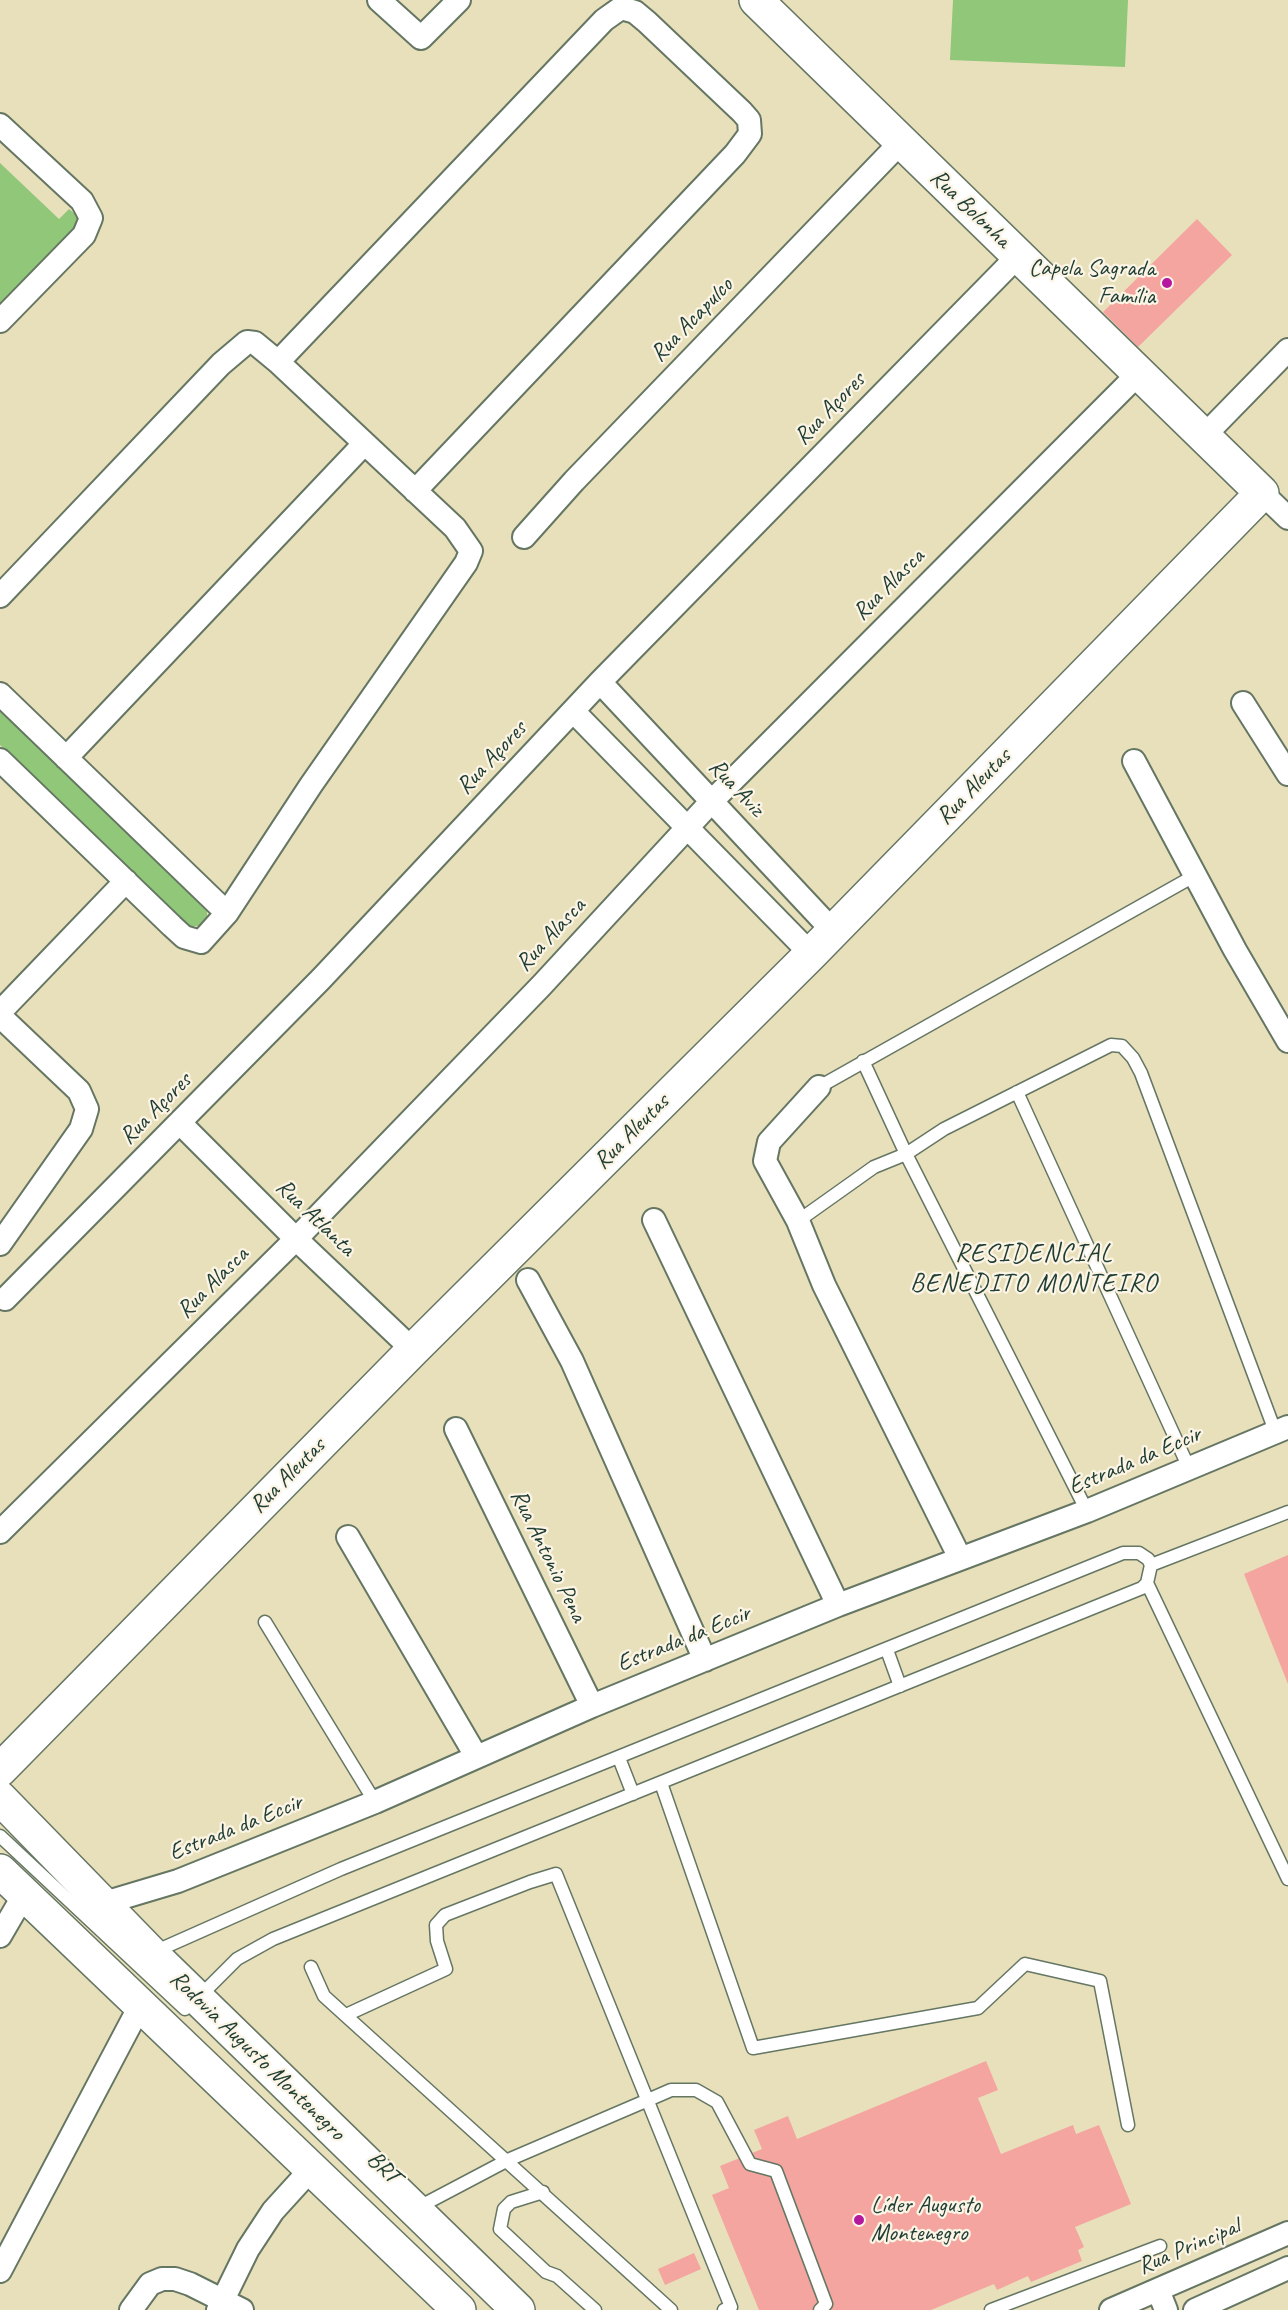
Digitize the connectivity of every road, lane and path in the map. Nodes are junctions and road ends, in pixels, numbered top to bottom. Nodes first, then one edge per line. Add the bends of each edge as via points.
1 (379, 0) edge
2 (459, 0) edge
3 (756, 0) edge
4 (0, 125) edge
5 (901, 142) junction
6 (1018, 256) junction
7 (0, 321) edge
8 (1288, 350) edge
9 (278, 362) junction
10 (1139, 373) junction
11 (1204, 436) junction
12 (363, 445) junction
13 (415, 491) junction
14 (1262, 493) junction
15 (1288, 518) edge
16 (524, 537) dead end
17 (0, 596) edge
18 (600, 682) junction
19 (0, 694) edge
20 (1243, 703) dead end
21 (573, 711) junction
22 (66, 758) junction
23 (0, 760) edge
24 (1134, 760) dead end
25 (1288, 774) edge
26 (711, 802) junction
27 (687, 829) junction
28 (1194, 876) junction
29 (126, 881) junction
30 (227, 913) junction
31 (822, 942) junction
32 (0, 1014) edge
33 (1288, 1041) edge
34 (863, 1061) junction
35 (819, 1087) joint
36 (1017, 1092) junction
37 (180, 1123) junction
38 (906, 1154) junction
39 (654, 1220) dead end
40 (798, 1221) junction
41 (296, 1239) junction
42 (0, 1244) edge
43 (528, 1280) dead end
44 (5, 1299) dead end
45 (413, 1350) junction
46 (456, 1429) dead end
47 (1282, 1429) edge
48 (1189, 1468) junction
49 (1088, 1511) junction
50 (1288, 1512) edge
51 (0, 1532) edge
52 (348, 1537) dead end
53 (960, 1558) junction
54 (1151, 1565) junction
55 (1147, 1583) junction
56 (838, 1605) junction
57 (265, 1622) dead end
58 (887, 1650) junction
59 (705, 1660) junction
60 (900, 1686) junction
61 (592, 1706) junction
62 (476, 1756) junction
63 (619, 1758) junction
64 (0, 1770) edge
65 (661, 1783) junction
66 (633, 1794) junction
67 (0, 1798) edge
68 (375, 1802) junction
69 (0, 1836) edge
70 (0, 1871) edge
71 (1288, 1879) edge
72 (25, 1893) junction
73 (100, 1904) junction
74 (0, 1936) edge
75 (151, 1953) junction
76 (311, 1967) dead end
77 (141, 2004) junction
78 (196, 2007) junction
79 (346, 2015) junction
80 (648, 2100) junction
81 (1128, 2125) dead end
82 (508, 2160) junction
83 (313, 2168) junction
84 (543, 2192) junction
85 (406, 2210) junction
86 (1288, 2233) edge
87 (1160, 2246) dead end
88 (1288, 2268) edge
89 (0, 2271) edge
90 (1162, 2300) edge
91 (228, 2307) edge
92 (130, 2310) edge
93 (459, 2310) edge
94 (500, 2310) edge
95 (518, 2310) edge
96 (595, 2310) edge
97 (671, 2310) edge
98 (724, 2310) edge
99 (820, 2310) edge
100 (991, 2310) edge
101 (1111, 2310) edge
102 (1195, 2310) edge

1 - 2 street via 421,38
3 - 5 street, Rua Bolonha
4 - 7 street via 82,201 91,218 84,235
5 - 6 street, Rua Bolonha
5 - 16 street, Rua Acapulco
6 - 10 street, Rua Bolonha
6 - 18 street, Rua Açores
8 - 11 street
9 - 12 street
9 - 13 street via 604,20 621,8 648,22 742,112 749,120 750,134
9 - 17 street via 255,343 241,345
10 - 11 street, Rua Bolonha
10 - 26 street, Rua Alasca
11 - 14 street, Rua Bolonha
12 - 13 street
12 - 22 street
13 - 30 street via 455,528 469,546 470,557
14 - 15 street, Rua Bolonha
14 - 31 street, Rua Aleutas
18 - 21 street, Rua Açores
18 - 26 street, Rua Aviz
19 - 22 street
20 - 25 street
21 - 27 street
21 - 37 street, Rua Açores
22 - 30 street
23 - 29 street
24 - 28 street
26 - 27 street, Rua Alasca
26 - 31 street, Rua Aviz
27 - 31 street
27 - 41 street, Rua Alasca
28 - 33 street
28 - 34 lane
29 - 30 street via 192,941 201,942
29 - 32 street
31 - 45 street, Rua Aleutas
32 - 42 street via 79,1091 87,1109 81,1129
34 - 35 lane
34 - 38 lane
35 - 40 street via 769,1142 765,1161
36 - 38 lane via 944,1129
36 - 47 lane via 1111,1045 1122,1046 1133,1058
36 - 48 lane
37 - 41 street, Rua Atlanta
37 - 44 street, Rua Açores
38 - 40 lane via 874,1167
38 - 49 lane
39 - 56 street
40 - 53 street via 829,1296
41 - 45 street, Rua Atlanta
41 - 51 street, Rua Alasca
43 - 59 street via 573,1361
45 - 64 street, Rua Aleutas
46 - 61 street, Rua Antonio Pena
47 - 48 street, Estrada da Eccir
48 - 49 street, Estrada da Eccir
49 - 53 street, Estrada da Eccir
50 - 54 lane
52 - 62 street
53 - 56 street, Estrada da Eccir
54 - 55 lane
54 - 58 lane via 1138,1553 1123,1553
55 - 60 lane
55 - 71 lane
56 - 59 street, Estrada da Eccir
57 - 68 lane
58 - 60 lane
58 - 63 lane
59 - 61 street, Estrada da Eccir
60 - 65 lane
61 - 62 street, Estrada da Eccir
62 - 68 street, Estrada da Eccir
63 - 66 lane
63 - 75 lane via 341,1869
65 - 66 lane
65 - 81 lane via 753,2048 978,2008 1025,1964 1100,1981
66 - 78 lane via 273,1939 237,1959
67 - 73 street, Rodovia Augusto Montenegro
68 - 73 street, Estrada da Eccir via 178,1881
69 - 78 lane
70 - 72 street, Rodovia Augusto Montenegro
72 - 74 street
72 - 77 street, Rodovia Augusto Montenegro
73 - 75 street, Rodovia Augusto Montenegro
75 - 78 street, Rodovia Augusto Montenegro
76 - 79 lane via 324,1996
77 - 83 street, Rodovia Augusto Montenegro
77 - 89 street
78 - 85 street, Rodovia Augusto Montenegro
79 - 80 lane via 446,1969 436,1933 436,1925 445,1915 556,1874
79 - 82 lane
80 - 82 lane
80 - 98 lane via 731,2307
80 - 99 lane via 671,2090 707,2094 717,2102 750,2164 776,2170 826,2304
82 - 84 lane
82 - 85 lane
83 - 91 street via 273,2211 249,2249
83 - 93 street, Rodovia Augusto Montenegro
84 - 96 lane via 511,2202 504,2209 500,2229
84 - 97 lane
85 - 94 lane, BRT
85 - 95 street, Rodovia Augusto Montenegro
86 - 90 street, Rua Principal
87 - 100 lane
88 - 102 street
90 - 101 street, Rua Principal
91 - 92 street via 190,2284 162,2278 150,2284

